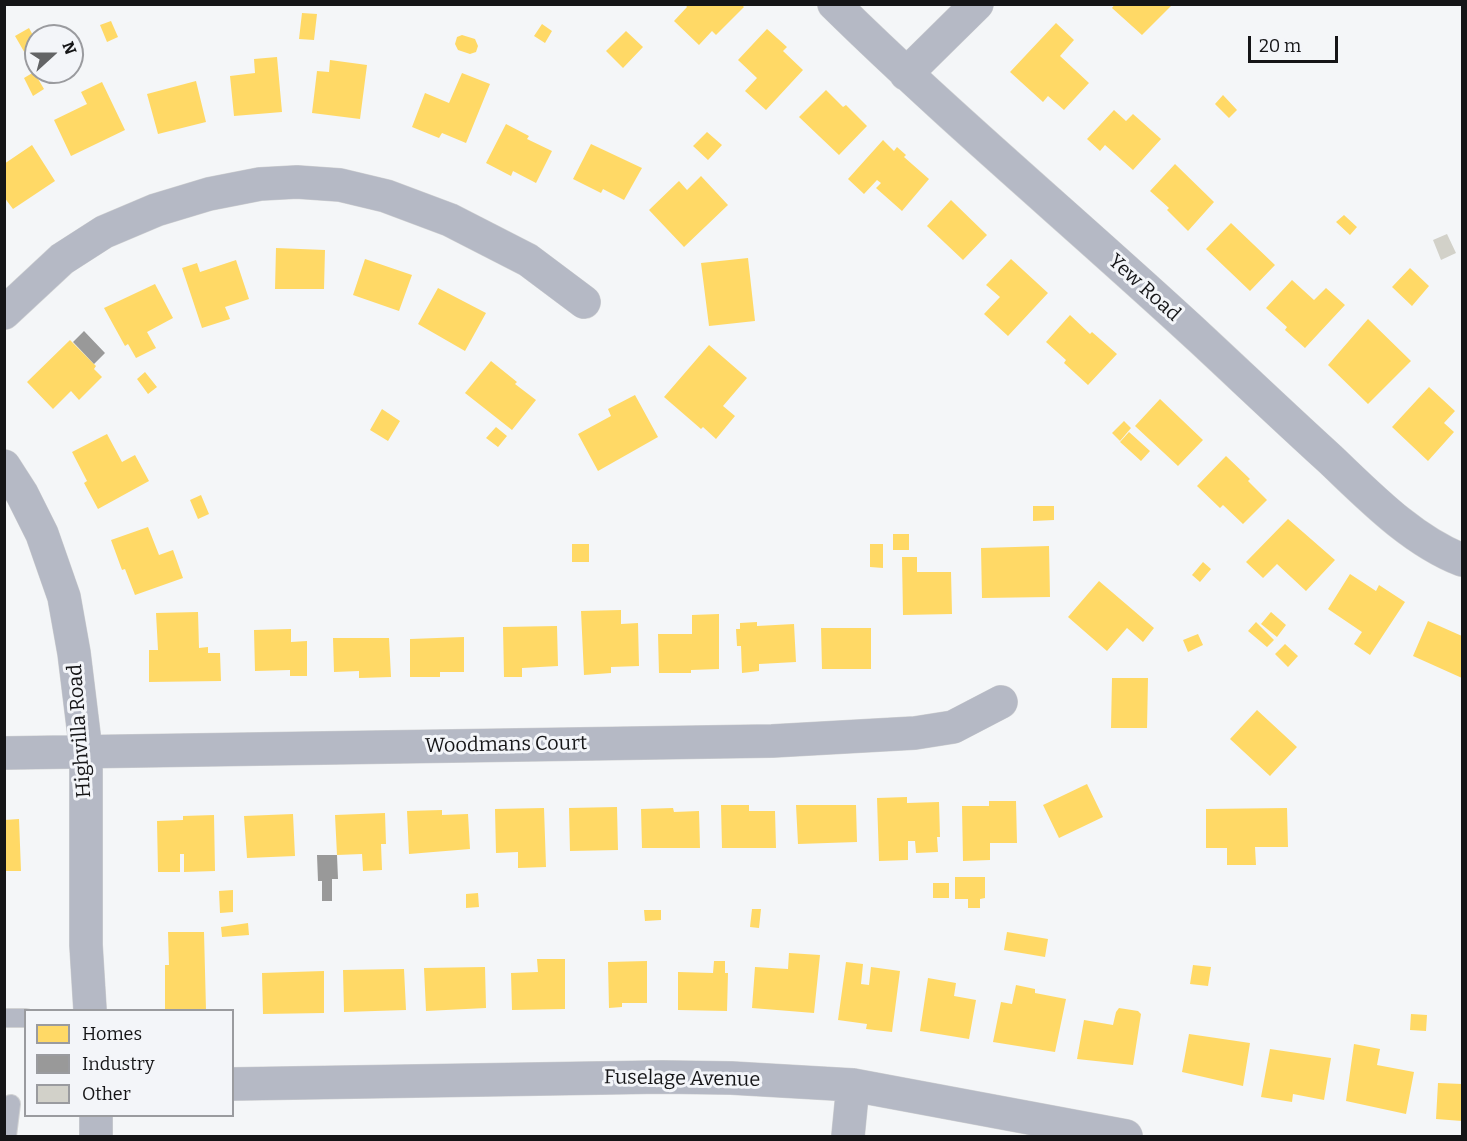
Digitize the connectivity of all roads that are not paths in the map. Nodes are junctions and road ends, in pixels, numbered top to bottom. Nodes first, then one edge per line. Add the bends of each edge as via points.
1 (834, 4) edge
2 (977, 4) edge
3 (906, 74) junction
4 (584, 302) dead end
5 (4, 313) edge
6 (4, 466) edge
7 (1462, 560) edge
8 (1001, 702) dead end
9 (86, 751) junction
10 (4, 753) edge
11 (90, 1009) edge
12 (24, 1017) edge
13 (4, 1018) edge
14 (234, 1084) edge
15 (854, 1085) junction
16 (14, 1103) edge
17 (96, 1117) edge
18 (7, 1137) edge
19 (96, 1137) edge
20 (848, 1137) edge
21 (1126, 1137) edge

1 - 3 street, Yew Road
2 - 3 street
3 - 7 street, Yew Road via 1377,503 1448,555
4 - 5 street via 528,260 450,220 386,196 340,185 297,182 260,184 209,194 104,231 62,259
6 - 9 street, Highvilla Road via 42,534 64,597
8 - 9 street, Woodmans Court via 953,727 865,737 760,742
9 - 10 street, Woodmans Court
9 - 11 street, Highvilla Road
12 - 13 lane
14 - 15 street, Fuselage Avenue via 662,1077
15 - 20 street
15 - 21 street, Fuselage Avenue
16 - 18 lane
17 - 19 street

